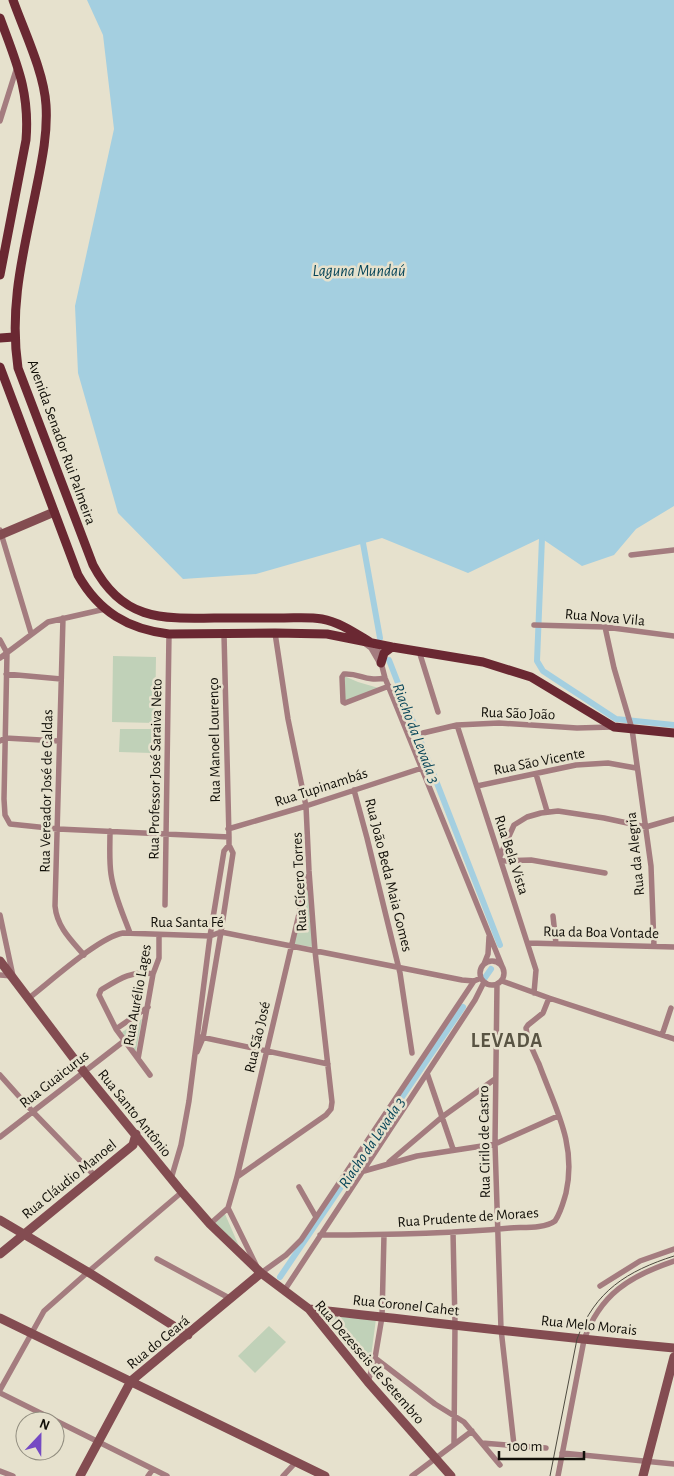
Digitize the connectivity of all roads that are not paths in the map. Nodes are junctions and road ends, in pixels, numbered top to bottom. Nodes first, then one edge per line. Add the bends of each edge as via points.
1 (13, 0) edge
2 (0, 18) edge
3 (17, 65) junction
4 (0, 97) edge
5 (8, 99) junction
6 (0, 121) edge
7 (4, 253) junction
8 (22, 256) junction
9 (0, 275) edge
10 (14, 337) junction
11 (0, 338) edge
12 (0, 367) edge
13 (54, 512) junction
14 (0, 533) edge
15 (674, 550) edge
16 (631, 555) dead end
17 (105, 609) junction
18 (63, 618) junction
19 (197, 618) junction
20 (212, 618) junction
21 (537, 625) dead end
22 (605, 627) junction
23 (275, 632) junction
24 (31, 633) junction
25 (169, 634) junction
26 (197, 634) junction
27 (212, 634) junction
28 (224, 634) junction
29 (674, 636) edge
30 (0, 640) edge
31 (360, 640) junction
32 (373, 642) junction
33 (392, 647) junction
34 (419, 652) junction
35 (7, 653) junction
36 (0, 658) edge
37 (381, 666) junction
38 (6, 674) junction
39 (385, 678) junction
40 (61, 679) junction
41 (389, 686) junction
42 (438, 712) dead end
43 (457, 725) junction
44 (614, 727) junction
45 (632, 728) junction
46 (422, 733) dead end
47 (674, 733) edge
48 (3, 739) edge
49 (59, 741) junction
50 (422, 768) junction
51 (636, 768) junction
52 (536, 774) junction
53 (477, 786) junction
54 (354, 790) junction
55 (306, 806) junction
56 (547, 811) junction
57 (674, 819) edge
58 (646, 827) junction
59 (58, 829) junction
60 (228, 829) junction
61 (110, 832) junction
62 (166, 834) junction
63 (228, 837) junction
64 (229, 845) junction
65 (501, 858) junction
66 (309, 871) junction
67 (605, 873) dead end
68 (165, 905) dead end
69 (0, 915) edge
70 (553, 916) dead end
71 (221, 932) junction
72 (130, 933) junction
73 (159, 935) junction
74 (489, 935) junction
75 (210, 936) junction
76 (528, 943) junction
77 (556, 944) junction
78 (290, 945) junction
79 (654, 946) junction
80 (674, 947) edge
81 (315, 951) junction
82 (84, 955) junction
83 (4, 961) edge
84 (484, 964) junction
85 (399, 966) junction
86 (502, 966) junction
87 (153, 974) junction
88 (0, 975) edge
89 (13, 976) junction
90 (483, 980) junction
91 (474, 981) junction
92 (499, 982) junction
93 (534, 993) junction
94 (28, 998) junction
95 (549, 998) junction
96 (148, 1007) junction
97 (671, 1008) dead end
98 (116, 1029) junction
99 (662, 1035) junction
100 (200, 1037) junction
101 (674, 1039) edge
102 (124, 1041) junction
103 (266, 1052) junction
104 (412, 1052) dead end
105 (138, 1060) junction
106 (328, 1064) junction
107 (84, 1072) junction
108 (427, 1073) junction
109 (0, 1075) edge
110 (150, 1075) dead end
111 (495, 1079) junction
112 (33, 1112) junction
113 (558, 1116) junction
114 (442, 1117) junction
115 (136, 1134) junction
116 (0, 1137) edge
117 (143, 1144) junction
118 (495, 1144) junction
119 (133, 1145) junction
120 (453, 1149) junction
121 (388, 1163) junction
122 (364, 1171) junction
123 (95, 1176) junction
124 (237, 1177) junction
125 (171, 1180) junction
126 (299, 1187) dead end
127 (182, 1192) junction
128 (228, 1208) junction
129 (316, 1217) junction
130 (0, 1220) edge
131 (210, 1224) junction
132 (498, 1229) junction
133 (453, 1232) junction
134 (24, 1233) junction
135 (320, 1235) junction
136 (384, 1235) junction
137 (674, 1249) edge
138 (0, 1254) edge
139 (157, 1259) dead end
140 (674, 1261) edge
141 (260, 1271) junction
142 (88, 1272) junction
143 (600, 1286) dead end
144 (284, 1291) junction
145 (231, 1299) junction
146 (309, 1309) junction
147 (382, 1317) junction
148 (0, 1318) edge
149 (455, 1324) junction
150 (501, 1329) junction
151 (31, 1334) junction
152 (188, 1334) junction
153 (584, 1340) junction
154 (674, 1348) edge
155 (674, 1357) edge
156 (375, 1358) junction
157 (131, 1381) junction
158 (368, 1382) junction
159 (0, 1392) edge
160 (454, 1417) junction
161 (472, 1431) junction
162 (99, 1442) junction
163 (482, 1443) junction
164 (454, 1444) junction
165 (514, 1445) junction
166 (546, 1448) dead end
167 (562, 1453) junction
168 (435, 1458) junction
169 (647, 1461) junction
170 (296, 1462) junction
171 (674, 1464) edge
172 (500, 1465) dead end
173 (153, 1469) junction
174 (0, 1471) edge
175 (11, 1476) edge
176 (80, 1476) edge
177 (148, 1476) edge
178 (167, 1476) edge
179 (284, 1476) edge
180 (325, 1476) edge
181 (412, 1476) edge
182 (451, 1476) edge
183 (558, 1476) edge
184 (643, 1476) edge

1 - 8 main road, Avenida Senador Rui Palmeira via 39,72 46,103 42,158
2 - 3 main road
3 - 5 street
3 - 7 main road via 24,87 28,124
4 - 5 street
5 - 6 street
7 - 8 main road
7 - 9 main road
8 - 10 main road, Avenida Senador Rui Palmeira
10 - 11 main road
10 - 19 main road, Avenida Senador Rui Palmeira via 20,378 98,576 114,596 136,610 158,617
12 - 13 main road, Avenida Senador Rui Palmeira
13 - 14 street
13 - 17 main road, Avenida Senador Rui Palmeira via 78,575
14 - 24 street
15 - 16 street
17 - 18 street
17 - 25 main road, Avenida Senador Rui Palmeira via 140,629
18 - 24 street via 48,622
18 - 40 street, Rua Vereador José de Caldas
19 - 20 main road, Avenida Senador Rui Palmeira
19 - 26 main road
20 - 27 main road via 209,626
20 - 32 main road, Avenida Senador Rui Palmeira via 322,619
21 - 22 street, Rua Nova Vila
22 - 29 street, Rua Nova Vila
22 - 45 street, Rua da Alegria
23 - 28 main road, Avenida Senador Rui Palmeira
23 - 31 main road, Avenida Senador Rui Palmeira via 327,634
23 - 55 street, Rua Cícero Torres
24 - 35 street
25 - 26 main road, Avenida Senador Rui Palmeira
25 - 62 street, Rua Professor José Saraiva Neto
26 - 27 main road, Avenida Senador Rui Palmeira
27 - 28 main road, Avenida Senador Rui Palmeira
28 - 60 street, Rua Manoel Lourenço
30 - 35 street
31 - 32 main road, Avenida Senador Rui Palmeira
31 - 37 street via 371,648
32 - 33 main road, Avenida Senador Rui Palmeira
32 - 37 street
33 - 34 main road, Avenida Senador Rui Palmeira
33 - 37 main road via 384,653
34 - 42 street
34 - 44 main road, Avenida Senador Rui Palmeira via 483,662 531,677
35 - 36 street
35 - 38 street
37 - 39 street
38 - 40 street
38 - 48 street
39 - 41 street
39 - 41 street via 371,680 344,674 343,702 345,704
40 - 49 street, Rua Vereador José de Caldas
41 - 50 street
43 - 44 street, Rua São João via 499,723
43 - 46 street, Rua São João
43 - 53 street, Rua Bela Vista
44 - 45 main road, Avenida Senador Rui Palmeira
45 - 47 main road, Avenida Senador Rui Palmeira
45 - 51 street, Rua da Alegria
48 - 49 street
48 - 59 street via 5,814 10,824
49 - 59 street, Rua Vereador José de Caldas
50 - 54 street, Rua Tupinambás
50 - 74 street
51 - 52 street, Rua São Vicente via 594,763
51 - 58 street, Rua da Alegria
52 - 53 street, Rua São Vicente
52 - 56 street
53 - 65 street, Rua Bela Vista
54 - 55 street, Rua Tupinambás
54 - 85 street, Rua João Beda Maia Gomes
55 - 60 street, Rua Tupinambás
55 - 66 street, Rua Cícero Torres
56 - 58 street
56 - 65 street via 514,825
57 - 58 street
58 - 79 street, Rua da Alegria
59 - 61 street
59 - 82 street, Rua Vereador José de Caldas via 56,915 63,930
60 - 63 street, Rua Manoel Lourenço
61 - 62 street
61 - 72 street via 110,873
62 - 63 street
62 - 68 street, Rua Professor José Saraiva Neto
63 - 64 street, Rua Manoel Lourenço
64 - 71 street, Rua Manoel Lourenço via 233,853
64 - 75 street, Rua Manoel Lourenço via 224,852
65 - 67 street
65 - 76 street, Rua Bela Vista
66 - 78 street, Rua São José
66 - 81 street, Rua Cícero Torres
69 - 83 street
70 - 77 street
71 - 75 street, Rua Santa Fé
71 - 78 street, Rua Santa Fé
71 - 100 street, Rua Manoel Lourenço
72 - 73 street, Rua Santa Fé
72 - 82 street, Rua Santa Fé via 113,936
73 - 75 street, Rua Santa Fé
73 - 87 street, Rua Aurélio Lages via 159,958
74 - 84 street
74 - 86 street
75 - 100 street, Rua Manoel Lourenço
76 - 77 street, Rua da Boa Vontade
76 - 93 street, Rua Bela Vista via 536,970
77 - 79 street, Rua da Boa Vontade
78 - 81 street, Rua Santa Fé
78 - 103 street, Rua São José
79 - 80 street, Rua da Boa Vontade
81 - 85 street, Rua Santa Fé
81 - 106 street, Rua Cícero Torres
82 - 94 street, Rua Santa Fé
83 - 89 street, Rua Santo Antônio
84 - 86 street via 495,961
84 - 90 street via 480,971
85 - 91 street, Rua Santa Fé
85 - 104 street, Rua João Beda Maia Gomes
86 - 92 street via 504,973
87 - 96 street, Rua Aurélio Lages
87 - 98 street via 130,974 100,992 101,1001
88 - 89 street
89 - 94 street, Rua Santo Antônio
90 - 91 street
90 - 92 street via 490,985
90 - 108 street via 475,1000
91 - 129 street
92 - 93 street
92 - 111 street, Rua Cirilo de Castro
93 - 95 street
94 - 107 street, Rua Santo Antônio
95 - 99 street
95 - 113 street, Rua Prudente de Moraes via 543,1013 526,1028
96 - 98 street
96 - 105 street, Rua Aurélio Lages
97 - 99 street
98 - 102 street
99 - 101 street
100 - 103 street
100 - 125 street, Rua Manoel Lourenço via 181,1145
102 - 105 street
102 - 107 street, Rua Guaicurus
103 - 106 street
103 - 124 street, Rua São José
105 - 110 street
106 - 124 street, Rua Cícero Torres via 332,1102 326,1115
107 - 112 street, Rua Guaicurus
107 - 115 street, Rua Santo Antônio
108 - 114 street
108 - 122 street
109 - 112 street
111 - 114 street
111 - 118 street, Rua Cirilo de Castro
112 - 116 street, Rua Guaicurus
112 - 123 street
113 - 118 street
113 - 132 street, Rua Prudente de Moraes via 566,1135 570,1169 561,1212 552,1223
114 - 120 street
114 - 121 street
115 - 117 street, Rua Santo Antônio
115 - 119 street, Rua Cláudio Manoel
117 - 119 street, Rua Cláudio Manoel
117 - 125 street, Rua Santo Antônio
118 - 120 street
118 - 132 street, Rua Cirilo de Castro
119 - 123 street, Rua Cláudio Manoel
120 - 121 street
121 - 122 street
122 - 135 street
123 - 134 street, Rua Cláudio Manoel
124 - 128 street, Rua São José
125 - 127 street, Rua Santo Antônio
126 - 129 street
127 - 131 street, Rua Santo Antônio
127 - 142 street
128 - 131 street
128 - 141 street
129 - 141 street via 294,1248
130 - 134 street
131 - 141 street, Rua Santo Antônio
132 - 133 street, Rua Prudente de Moraes
132 - 150 street, Rua Cirilo de Castro
133 - 136 street, Rua Prudente de Moraes
133 - 149 street
134 - 138 street, Rua Cláudio Manoel
134 - 142 street
135 - 136 street, Rua Prudente de Moraes
135 - 144 street
136 - 147 street
137 - 143 street via 640,1260
139 - 145 street
140 - 153 street via 633,1278 616,1291 598,1310
141 - 144 street, Rua Dezesseis de Setembro
141 - 145 street, Rua do Ceará
142 - 151 street via 44,1312
142 - 152 street
144 - 146 street, Rua Dezesseis de Setembro
145 - 152 street, Rua do Ceará
146 - 147 street, Rua Coronel Cahet
146 - 158 street, Rua Dezesseis de Setembro
147 - 149 street, Rua Coronel Cahet
147 - 156 street
148 - 151 street
149 - 150 street, Rua Coronel Cahet
149 - 160 street
150 - 153 street, Rua Melo Morais
150 - 165 street, Rua Cirilo de Castro
151 - 157 street
151 - 159 street
152 - 157 street, Rua do Ceará
153 - 154 street, Rua Melo Morais
153 - 167 street
155 - 169 street
156 - 158 street
156 - 160 street
157 - 162 street, Rua do Ceará
157 - 170 street
158 - 168 street, Rua Dezesseis de Setembro
159 - 162 street
160 - 161 street
160 - 164 street
161 - 163 street
161 - 164 street
162 - 173 street
162 - 176 street, Rua do Ceará
163 - 165 street
163 - 172 street
164 - 168 street
165 - 166 street
167 - 169 street
167 - 183 street
168 - 181 street
168 - 182 street, Rua Dezesseis de Setembro
169 - 171 street
169 - 184 street
170 - 179 street
170 - 180 street
173 - 177 street
173 - 178 street
174 - 175 street

